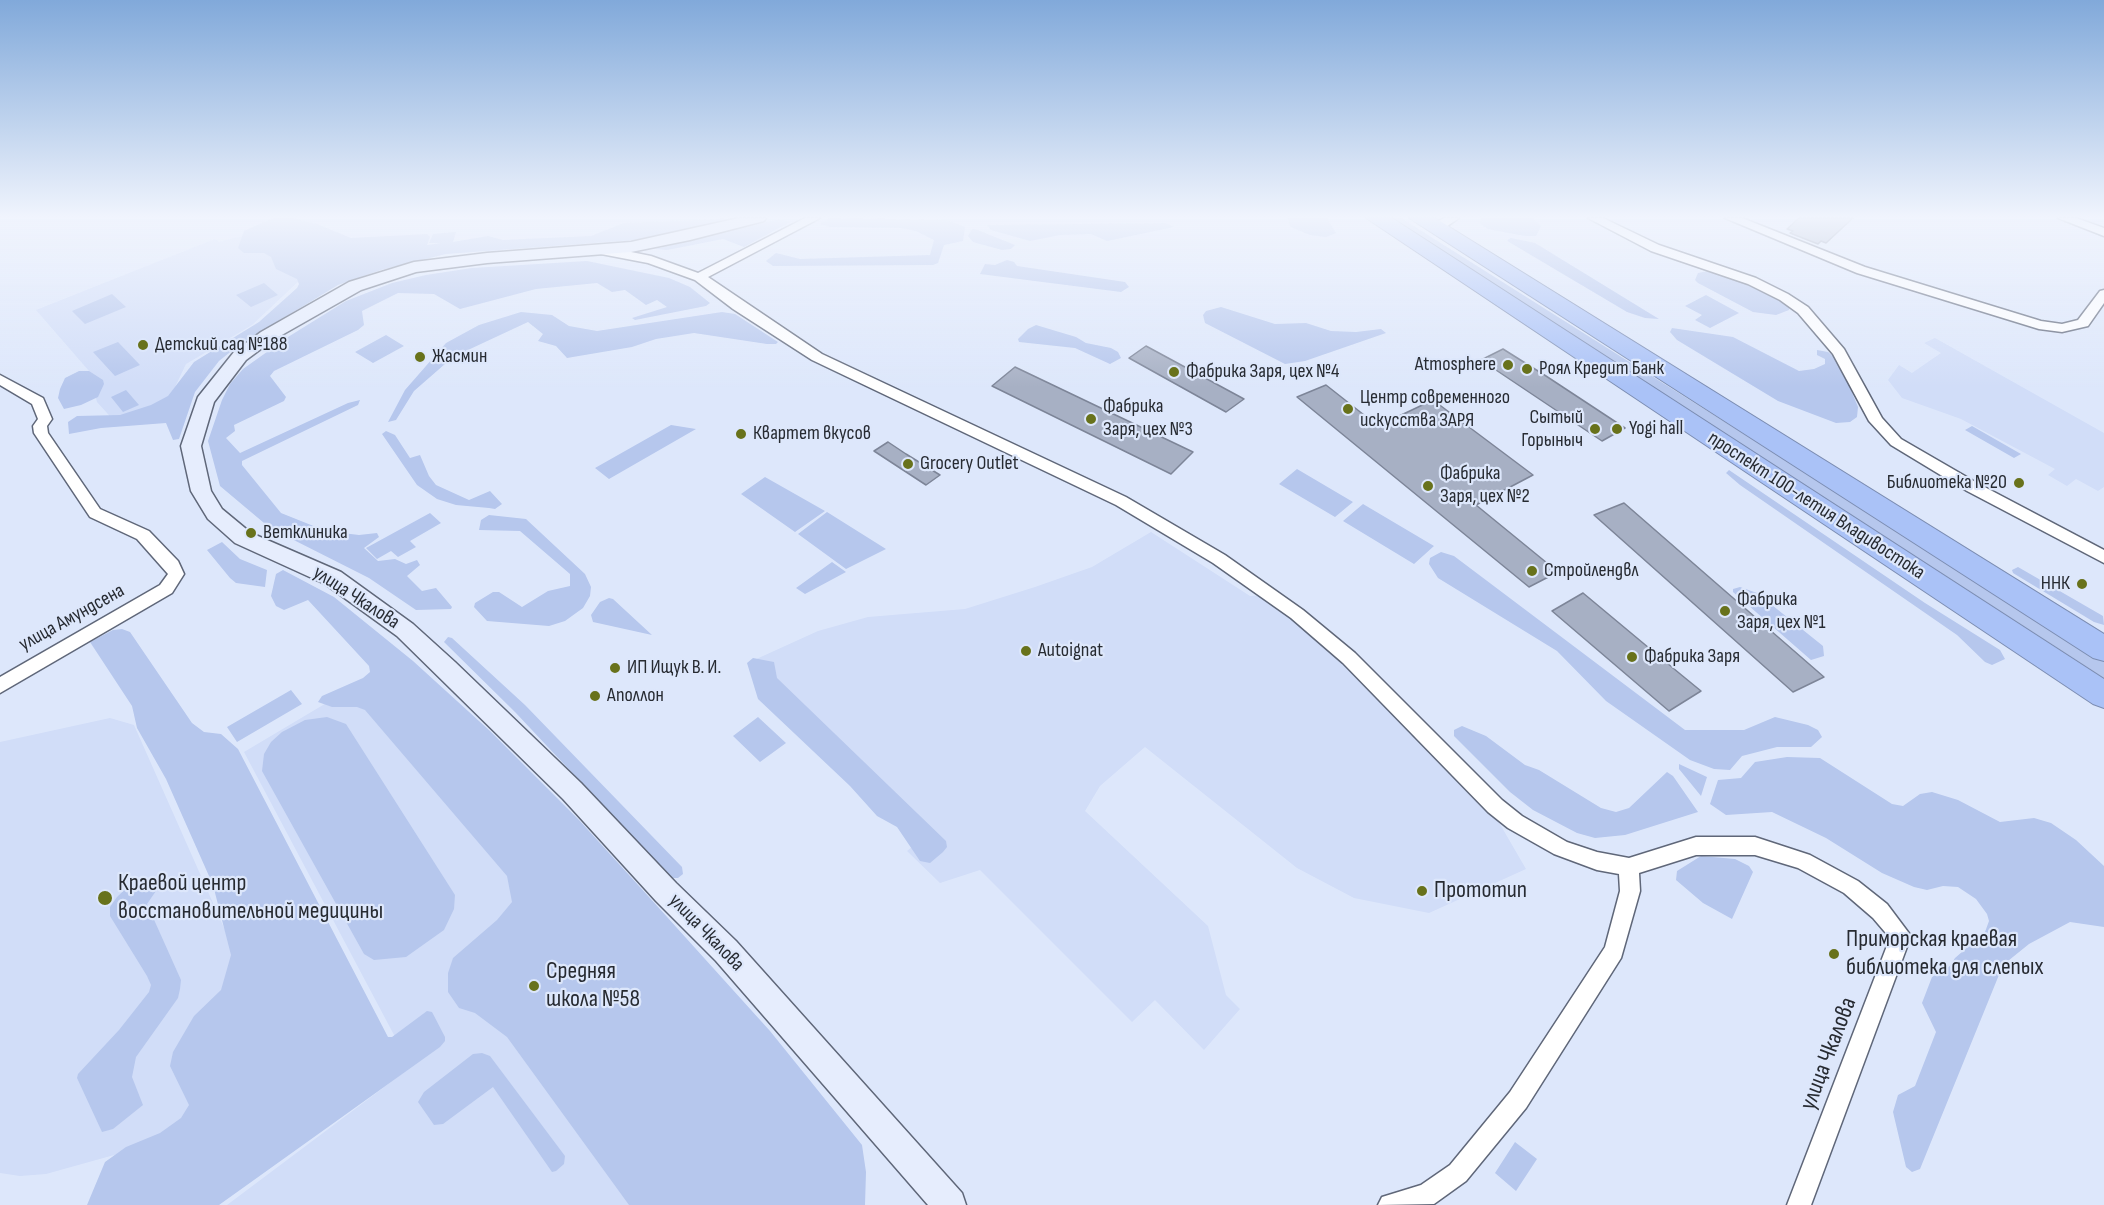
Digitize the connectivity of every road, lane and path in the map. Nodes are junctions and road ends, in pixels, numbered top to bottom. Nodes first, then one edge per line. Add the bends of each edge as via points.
1 (392, 274) edge
2 (691, 274) edge
3 (704, 274) edge
4 (1463, 274) edge
5 (1519, 274) edge
6 (1732, 274) edge
7 (1875, 274) edge
8 (699, 277) junction
9 (2104, 294) edge
10 (0, 379) edge
11 (2104, 557) edge
12 (2104, 649) edge
13 (0, 686) edge
14 (2104, 695) edge
15 (1629, 867) junction
16 (950, 1205) edge
17 (1390, 1205) edge
18 (1798, 1205) edge

1 - 16 main road, улица Чкалова via 355,286 294,319 240,356 205,401 191,446 201,490 215,514 237,535 322,572 374,606 495,714 726,951
2 - 8 street, улица Чкалова
3 - 8 street
4 - 14 highway, проспект 100-летия Владивостока
5 - 12 highway, проспект 100-летия Владивостока
6 - 11 street via 1784,297 1803,310 1839,352 1876,422 1896,442 1972,488
7 - 9 street via 2038,325 2062,328 2083,323
8 - 15 street, улица Чкалова via 817,357 1121,501 1219,559 1297,614 1349,658 1515,822 1561,848
10 - 13 street, улица Амундсена via 38,401 45,419 41,433 95,513 143,535 176,574 166,589
15 - 17 street via 1630,891 1614,951 1518,1100 1458,1173 1426,1196
15 - 18 street, улица Чкалова via 1696,846 1755,846 1784,853 1851,887 1888,919 1901,936

